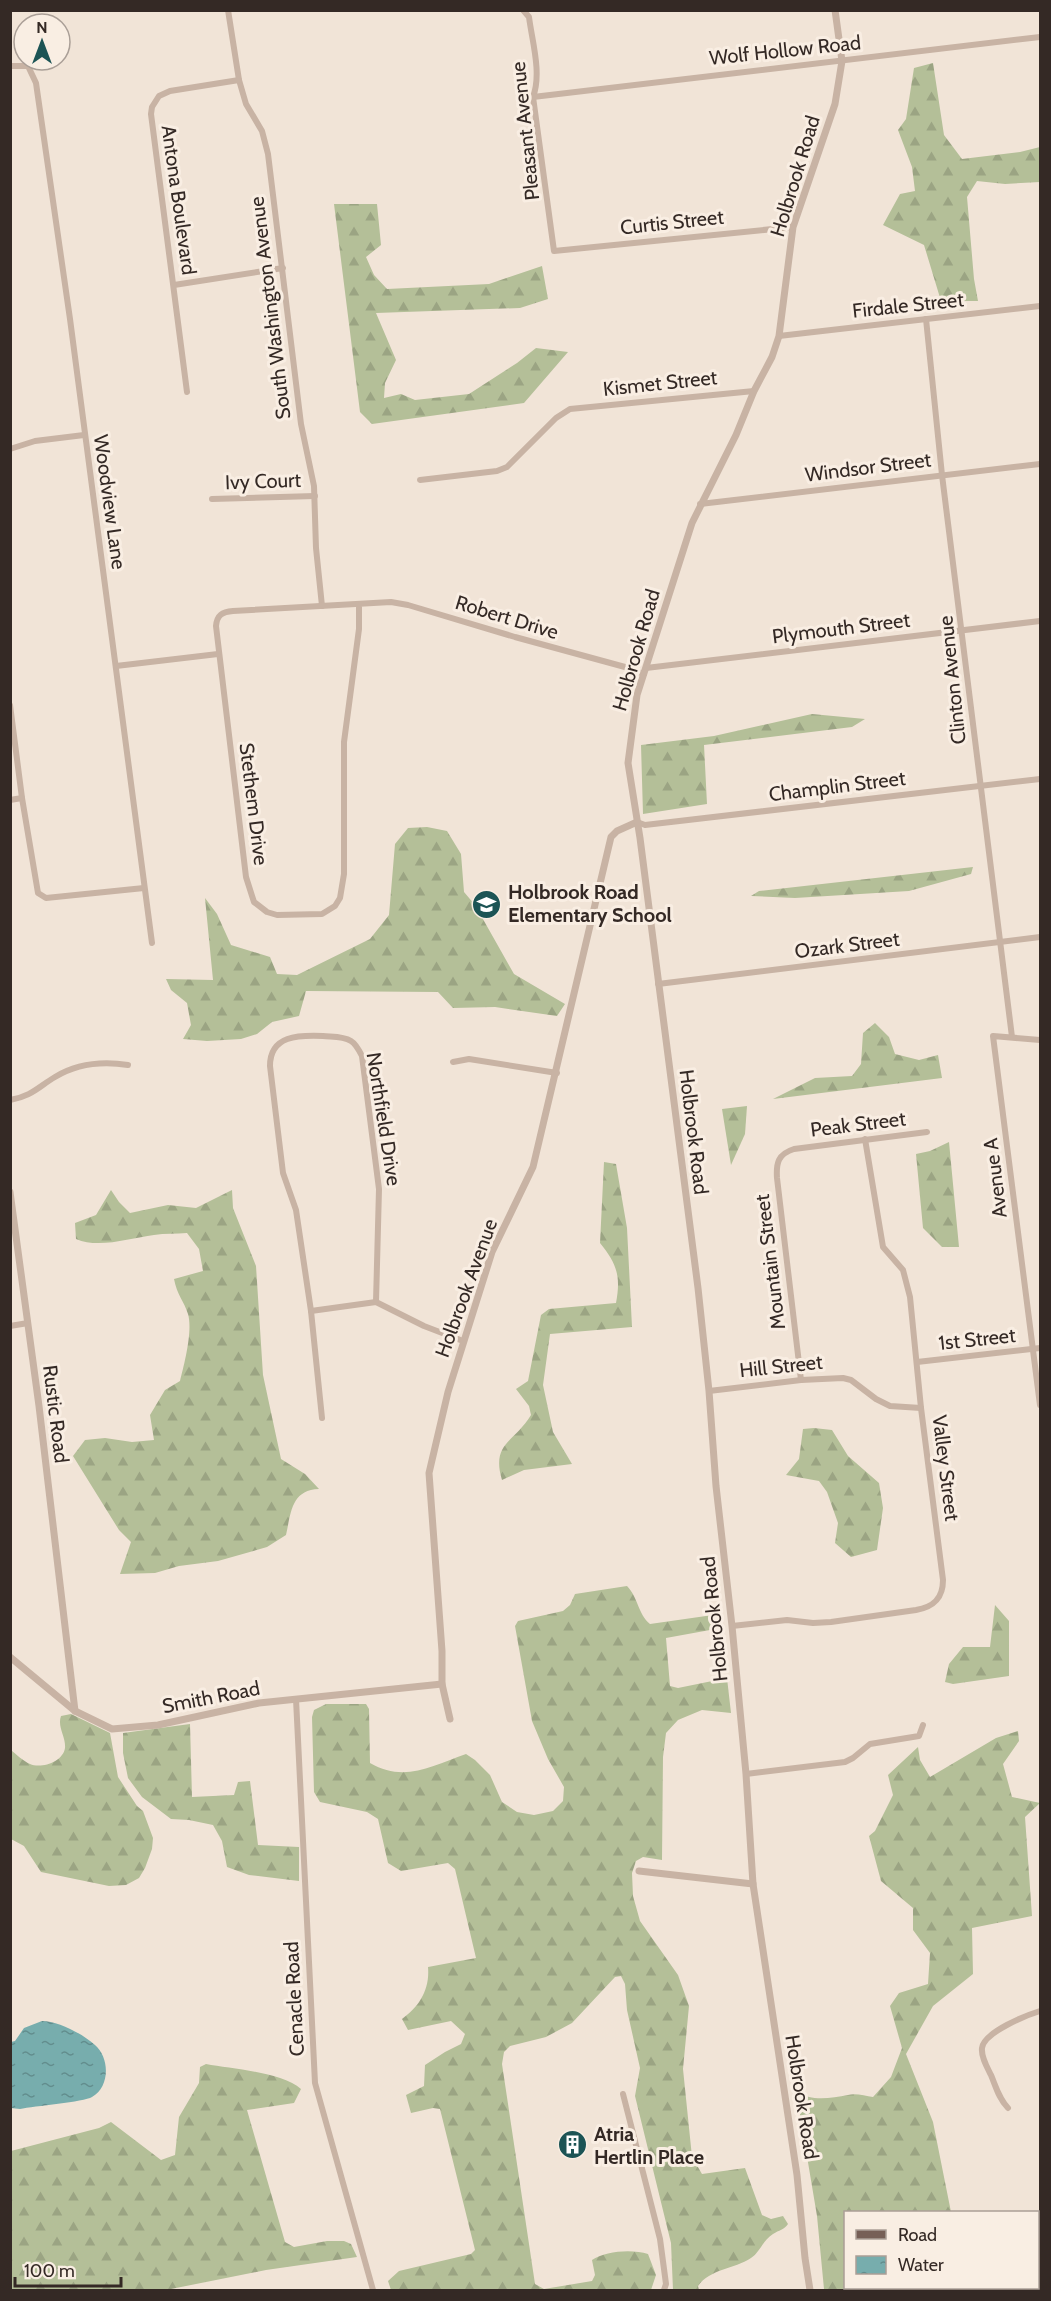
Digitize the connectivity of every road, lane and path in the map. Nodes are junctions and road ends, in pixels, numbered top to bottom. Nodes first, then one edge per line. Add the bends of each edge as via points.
1 (228, 10) edge
2 (522, 10) edge
3 (835, 10) edge
4 (1041, 37) edge
5 (842, 61) junction
6 (31, 72) edge
7 (239, 80) junction
8 (533, 97) junction
9 (793, 227) junction
10 (554, 251) joint
11 (283, 268) junction
12 (174, 285) junction
13 (1041, 306) edge
14 (926, 319) junction
15 (779, 336) junction
16 (754, 391) junction
17 (188, 392) dead end
18 (84, 435) junction
19 (10, 449) edge
20 (1041, 464) edge
21 (942, 475) junction
22 (420, 480) dead end
23 (315, 496) junction
24 (212, 500) dead end
25 (700, 504) junction
26 (322, 606) junction
27 (359, 606) junction
28 (1041, 621) edge
29 (963, 630) junction
30 (218, 654) junction
31 (116, 666) junction
32 (645, 671) junction
33 (10, 705) edge
34 (1041, 779) edge
35 (980, 786) junction
36 (22, 798) junction
37 (10, 800) edge
38 (637, 822) junction
39 (144, 888) junction
40 (1041, 938) edge
41 (152, 943) dead end
42 (999, 943) junction
43 (658, 984) junction
44 (1012, 1037) junction
45 (1041, 1040) edge
46 (453, 1062) dead end
47 (128, 1065) dead end
48 (557, 1073) junction
49 (10, 1100) edge
50 (927, 1132) dead end
51 (865, 1139) junction
52 (794, 1149) joint
53 (10, 1192) edge
54 (376, 1302) junction
55 (311, 1311) junction
56 (28, 1323) junction
57 (10, 1326) edge
58 (463, 1341) junction
59 (1041, 1348) edge
60 (1033, 1350) junction
61 (917, 1362) junction
62 (801, 1380) junction
63 (709, 1391) junction
64 (1041, 1405) edge
65 (921, 1408) junction
66 (322, 1418) dead end
67 (732, 1626) junction
68 (10, 1657) edge
69 (442, 1684) junction
70 (296, 1699) junction
71 (75, 1711) junction
72 (450, 1719) dead end
73 (922, 1725) dead end
74 (746, 1774) junction
75 (639, 1871) dead end
76 (753, 1884) junction
77 (1041, 2011) edge
78 (623, 2094) dead end
79 (1008, 2108) dead end
80 (373, 2290) edge
81 (664, 2290) edge
82 (810, 2290) edge

1 - 7 street, South Washington Avenue
2 - 8 street, Pleasant Avenue via 529,17 537,77
3 - 5 street, Holbrook Road
4 - 5 street, Wolf Hollow Road
5 - 8 street, Wolf Hollow Road
5 - 9 street, Holbrook Road via 835,104
6 - 18 street, Woodview Lane via 36,83
7 - 11 street, South Washington Avenue via 268,154
7 - 12 street, Antona Boulevard via 170,91 159,96 152,107
8 - 10 street, Pleasant Avenue
9 - 10 street, Curtis Street
9 - 15 street, Holbrook Road
11 - 12 street
11 - 23 street, South Washington Avenue via 301,424
12 - 17 street, Antona Boulevard
13 - 14 street, Firdale Street
14 - 15 street, Firdale Street
14 - 21 street, Clinton Avenue
15 - 16 street, Holbrook Road
16 - 22 street, Kismet Street via 570,410 556,418 507,467
16 - 25 street, Holbrook Road
18 - 19 street via 35,441
18 - 31 street, Woodview Lane
20 - 21 street, Windsor Street
21 - 25 street, Windsor Street
21 - 29 street, Clinton Avenue
23 - 24 street, Ivy Court
23 - 26 street, South Washington Avenue
25 - 32 street, Holbrook Road
26 - 27 street, Stethem Drive
26 - 30 street, Stethem Drive via 221,614 216,626
27 - 30 street, Stethem Drive via 343,756 344,874 340,898 322,914 277,915 254,902 246,877
27 - 32 street, Robert Drive via 391,602 416,607
28 - 29 street, Plymouth Street
29 - 32 street, Plymouth Street
29 - 35 street, Clinton Avenue
30 - 31 street
31 - 39 street, Woodview Lane
32 - 38 street, Holbrook Road via 633,716 628,763
33 - 36 street
34 - 35 street, Champlin Street
35 - 38 street, Champlin Street via 645,825
35 - 42 street, Clinton Avenue
36 - 37 street
36 - 39 street via 36,886 41,896
38 - 43 street, Holbrook Road
38 - 48 street, Holbrook Avenue via 611,837
39 - 41 street, Woodview Lane
40 - 42 street, Ozark Street
42 - 43 street, Ozark Street
42 - 44 street, Clinton Avenue
43 - 63 street, Holbrook Road
44 - 45 street
44 - 60 street, Avenue A via 993,1036
46 - 48 street via 469,1059
47 - 49 street via 83,1065 56,1076 27,1097
48 - 58 street, Holbrook Avenue via 534,1167 492,1252
50 - 51 street, Peak Street
51 - 52 street, Peak Street
51 - 61 street, Valley Street via 883,1247 903,1270 908,1286
52 - 62 street, Mountain Street via 781,1155 777,1170
53 - 56 street, Rustic Road
54 - 55 street
54 - 55 street, Northfield Drive via 379,1189 362,1056 346,1039 295,1036 277,1045 270,1066 283,1173 296,1210
54 - 58 street
55 - 66 street, Northfield Drive
56 - 57 street
56 - 71 street, Rustic Road
58 - 69 street, Holbrook Avenue via 429,1473
59 - 60 street, 1st Street
60 - 61 street, 1st Street
60 - 64 street, Avenue A
61 - 65 street, Valley Street
62 - 63 street, Hill Street
62 - 65 street, Hill Street via 843,1378 890,1406
63 - 67 street, Holbrook Road
65 - 67 street, Valley Street via 943,1580 938,1599 923,1609 831,1622 779,1620
67 - 74 street, Holbrook Road
68 - 71 street, Smith Road
69 - 70 street, Smith Road
69 - 72 street, Holbrook Avenue
70 - 71 street, Smith Road via 158,1725 111,1729
70 - 80 street, Cenacle Road via 315,2084
73 - 74 street via 919,1736 870,1744 845,1762
74 - 76 street, Holbrook Road
75 - 76 street
76 - 82 street, Holbrook Road via 797,2175
77 - 79 street via 1011,2023 983,2043 985,2061 1001,2101
78 - 81 street via 660,2239

